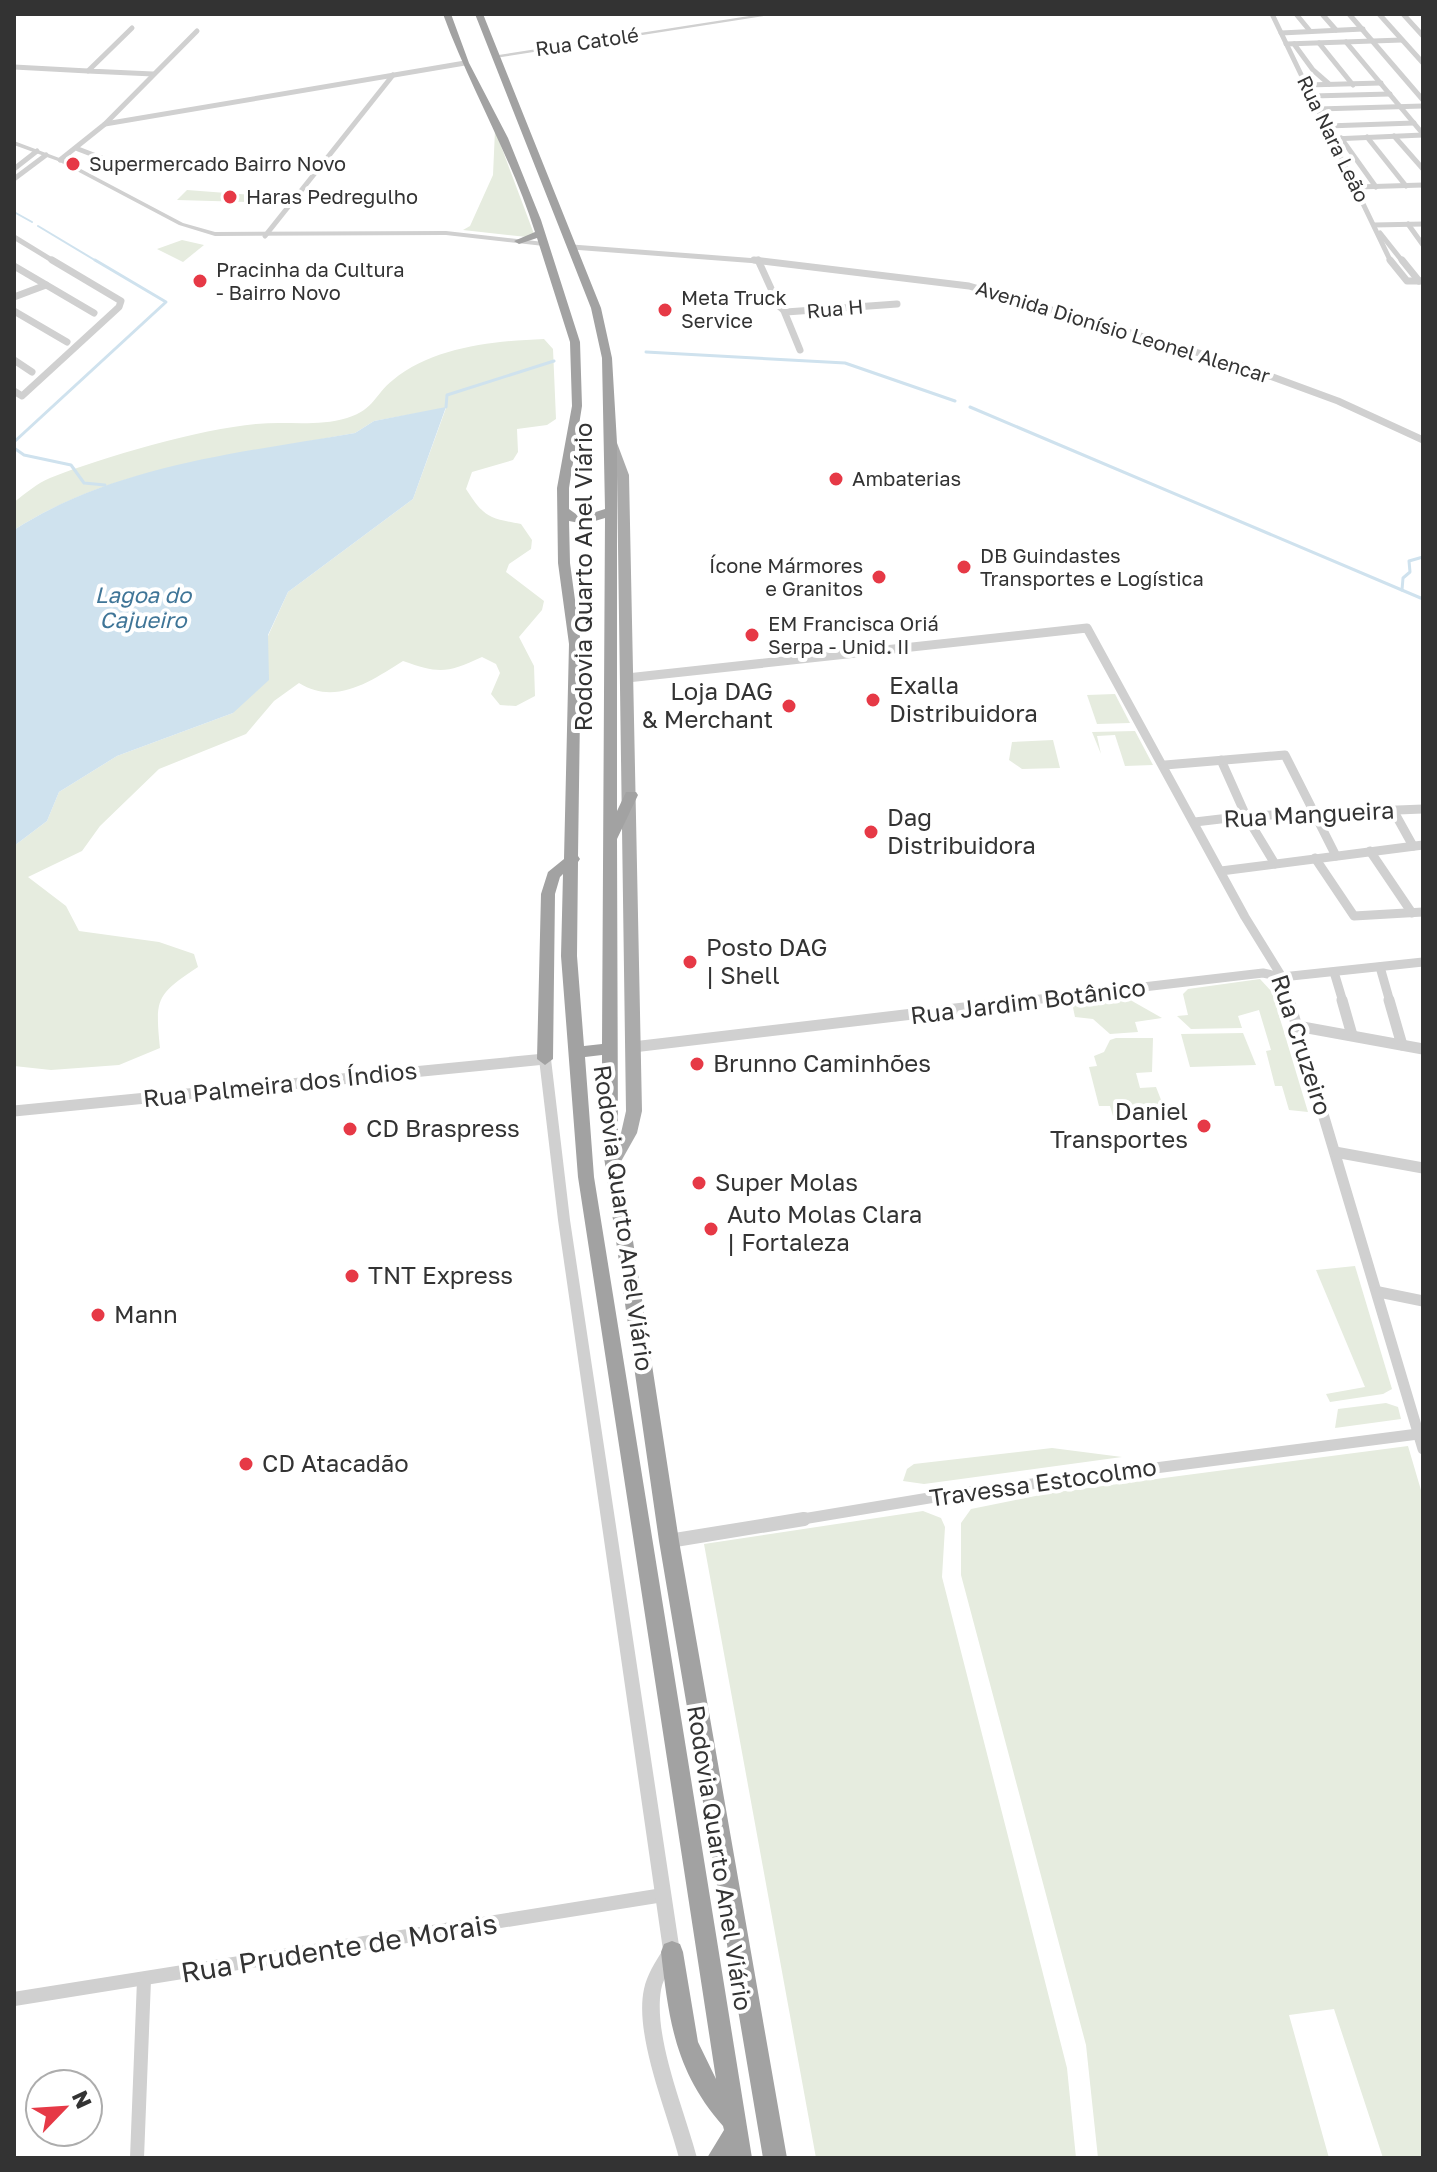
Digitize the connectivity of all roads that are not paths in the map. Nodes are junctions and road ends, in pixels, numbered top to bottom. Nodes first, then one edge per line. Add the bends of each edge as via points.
1 (447, 14) edge
2 (479, 14) edge
3 (754, 14) edge
4 (774, 14) edge
5 (1272, 14) edge
6 (1296, 14) edge
7 (1322, 14) edge
8 (1349, 14) edge
9 (1379, 14) edge
10 (1403, 14) edge
11 (132, 28) dead end
12 (1363, 29) junction
13 (1336, 30) junction
14 (197, 31) dead end
15 (1310, 31) junction
16 (1281, 33) junction
17 (1423, 36) edge
18 (1402, 40) junction
19 (1372, 41) junction
20 (1346, 42) junction
21 (1319, 43) junction
22 (1289, 45) junction
23 (495, 55) junction
24 (465, 63) junction
25 (1423, 63) edge
26 (14, 67) edge
27 (88, 71) junction
28 (153, 74) junction
29 (393, 75) junction
30 (1381, 83) junction
31 (1307, 85) junction
32 (1331, 85) junction
33 (1353, 85) junction
34 (1390, 94) junction
35 (1312, 96) junction
36 (1423, 105) edge
37 (1402, 108) junction
38 (1319, 111) junction
39 (1414, 123) junction
40 (105, 124) junction
41 (1327, 126) junction
42 (1423, 134) edge
43 (1394, 136) junction
44 (1367, 137) junction
45 (1341, 138) junction
46 (1333, 139) junction
47 (14, 143) edge
48 (78, 149) junction
49 (37, 151) junction
50 (46, 155) junction
51 (60, 160) junction
52 (14, 169) edge
53 (1423, 169) edge
54 (133, 170) dead end
55 (14, 179) edge
56 (1423, 185) edge
57 (1406, 186) junction
58 (1357, 187) junction
59 (1376, 187) junction
60 (561, 215) junction
61 (534, 217) junction
62 (1408, 224) junction
63 (1423, 224) edge
64 (1375, 228) junction
65 (265, 236) junction
66 (14, 237) edge
67 (542, 238) junction
68 (519, 241) joint
69 (1423, 245) edge
70 (572, 247) junction
71 (758, 260) junction
72 (14, 266) edge
73 (558, 280) junction
74 (585, 280) junction
75 (1421, 281) edge
76 (46, 285) junction
77 (14, 297) edge
78 (897, 304) dead end
79 (14, 311) edge
80 (784, 311) junction
81 (94, 313) dead end
82 (67, 342) dead end
83 (800, 350) dead end
84 (14, 360) edge
85 (32, 372) dead end
86 (14, 391) edge
87 (1423, 440) edge
88 (611, 443) junction
89 (563, 509) junction
90 (611, 511) junction
91 (627, 678) junction
92 (1221, 760) junction
93 (1165, 765) junction
94 (631, 795) junction
95 (1423, 809) edge
96 (1393, 810) junction
97 (1317, 814) junction
98 (1246, 816) junction
99 (1195, 822) junction
100 (1418, 845) edge
101 (610, 849) junction
102 (1370, 851) junction
103 (1336, 856) junction
104 (1315, 858) junction
105 (573, 859) junction
106 (1275, 864) junction
107 (1221, 871) junction
108 (1423, 912) edge
109 (1412, 913) junction
110 (1423, 962) edge
111 (1380, 967) junction
112 (1334, 972) junction
113 (1282, 977) junction
114 (1297, 1026) junction
115 (1352, 1035) junction
116 (1402, 1045) junction
117 (633, 1047) junction
118 (609, 1049) junction
119 (1423, 1049) edge
120 (575, 1053) junction
121 (545, 1059) junction
122 (14, 1111) edge
123 (1335, 1152) junction
124 (613, 1161) junction
125 (1423, 1168) edge
126 (1379, 1292) junction
127 (1423, 1301) edge
128 (1418, 1434) junction
129 (1423, 1449) edge
130 (669, 1541) junction
131 (663, 1895) junction
132 (672, 1952) junction
133 (144, 1980) junction
134 (14, 1999) edge
135 (735, 2126) junction
136 (137, 2158) edge
137 (688, 2158) edge
138 (719, 2158) edge
139 (740, 2158) edge
140 (775, 2158) edge

1 - 24 highway, Rodovia Quarto Anel Viário
2 - 23 highway, Rodovia Quarto Anel Viário
3 - 23 street, Rua Catolé
4 - 23 street, Rua Catolé
5 - 16 street
6 - 15 street
7 - 13 street
8 - 12 street
9 - 18 street
10 - 17 street
11 - 27 street
12 - 13 street
12 - 19 street
13 - 15 street
14 - 28 street
15 - 16 street
16 - 22 street
18 - 19 street
18 - 25 street
19 - 20 street
19 - 36 street
20 - 21 street
20 - 30 street
21 - 22 street
21 - 33 street
22 - 31 street, Rua Nara Leão
22 - 32 street, Rua Nara Leão
23 - 60 highway, Rodovia Quarto Anel Viário
24 - 29 street
24 - 61 highway, Rodovia Quarto Anel Viário via 504,138
26 - 27 street
27 - 28 street
28 - 40 street
29 - 40 street
29 - 65 street
30 - 33 street
30 - 34 street
31 - 32 street
31 - 35 street, Rua Nara Leão
32 - 33 street
34 - 35 street
34 - 37 street
35 - 38 street, Rua Nara Leão
36 - 37 street
37 - 38 street
37 - 39 street
38 - 41 street, Rua Nara Leão
39 - 41 street
39 - 42 street
40 - 48 street
41 - 46 street, Rua Nara Leão
42 - 43 street
43 - 44 street
43 - 53 street
44 - 45 street
44 - 57 street
45 - 46 street
45 - 59 street, Rua Nara Leão
46 - 58 street, Rua Nara Leão
47 - 49 street
48 - 51 street
48 - 54 street
49 - 50 street
49 - 52 street
50 - 51 street
50 - 55 street
51 - 65 street via 196,230
56 - 57 street
57 - 59 street
58 - 59 street
58 - 64 street, Rua Nara Leão
60 - 61 highway
60 - 70 highway, Rodovia Quarto Anel Viário
61 - 67 highway, Rodovia Quarto Anel Viário
62 - 63 street
62 - 64 street
62 - 69 street
64 - 75 street, Rua Nara Leão
64 - 75 street, Rua Nara Leão via 1395,270 1407,281
65 - 68 street via 446,233
66 - 86 street via 121,301 22,396
67 - 68 highway
67 - 73 highway, Rodovia Quarto Anel Viário
70 - 71 street, Avenida Dionísio Leonel Alencar
70 - 74 highway, Rodovia Quarto Anel Viário
71 - 80 street, Rua H
71 - 87 street, Avenida Dionísio Leonel Alencar via 989,291 1272,376
72 - 76 street
73 - 74 highway
73 - 89 highway, Rodovia Quarto Anel Viário via 575,342 577,379
74 - 88 highway, Rodovia Quarto Anel Viário via 607,358
76 - 77 street
76 - 81 street
78 - 80 street, Rua H
79 - 82 street
80 - 83 street
84 - 85 street
88 - 90 highway, Rodovia Quarto Anel Viário
88 - 91 main road via 623,475
89 - 90 highway via 579,522
89 - 105 highway, Rodovia Quarto Anel Viário via 575,644
90 - 101 highway, Rodovia Quarto Anel Viário
91 - 93 street, Rua Cruzeiro via 1087,628
91 - 94 main road
92 - 93 street
92 - 97 street via 1277,754 1288,759
92 - 98 street
93 - 99 street, Rua Cruzeiro
94 - 101 highway
94 - 117 main road
95 - 96 street, Rua Mangueira
96 - 97 street, Rua Mangueira
96 - 100 street
97 - 98 street, Rua Mangueira
97 - 103 street
98 - 99 street, Rua Mangueira
98 - 106 street
99 - 107 street, Rua Cruzeiro
100 - 102 street
101 - 118 highway, Rodovia Quarto Anel Viário
102 - 103 street
102 - 109 street
103 - 104 street
104 - 106 street
104 - 109 street via 1354,916
105 - 120 highway, Rodovia Quarto Anel Viário via 569,956
105 - 121 highway via 553,875 548,894
106 - 107 street
107 - 113 street, Rua Cruzeiro
108 - 109 street
110 - 111 street, Rua Jardim Botânico
111 - 112 street, Rua Jardim Botânico
111 - 116 street
112 - 113 street, Rua Jardim Botânico
112 - 115 street
113 - 114 street, Rua Cruzeiro
113 - 117 street, Rua Jardim Botânico via 1263,973
114 - 115 street
114 - 123 street, Rua Cruzeiro
115 - 116 street
116 - 119 street
117 - 124 main road via 634,1111
118 - 120 highway
118 - 124 highway, Rodovia Quarto Anel Viário
120 - 135 highway, Rodovia Quarto Anel Viário via 586,1177
121 - 122 street, Rua Palmeira dos Índios
121 - 131 street
123 - 125 street
123 - 126 street, Rua Cruzeiro
124 - 130 highway, Rodovia Quarto Anel Viário
126 - 127 street
126 - 128 street, Rua Cruzeiro
128 - 129 street, Rua Cruzeiro
128 - 130 street, Travessa Estocolmo via 947,1495
130 - 140 highway, Rodovia Quarto Anel Viário
131 - 132 street
131 - 133 street, Rua Prudente de Morais
132 - 135 highway via 688,2056
132 - 137 street via 658,1972 653,2018
133 - 134 street, Rua Prudente de Morais
133 - 136 street
135 - 138 highway
135 - 139 highway, Rodovia Quarto Anel Viário

